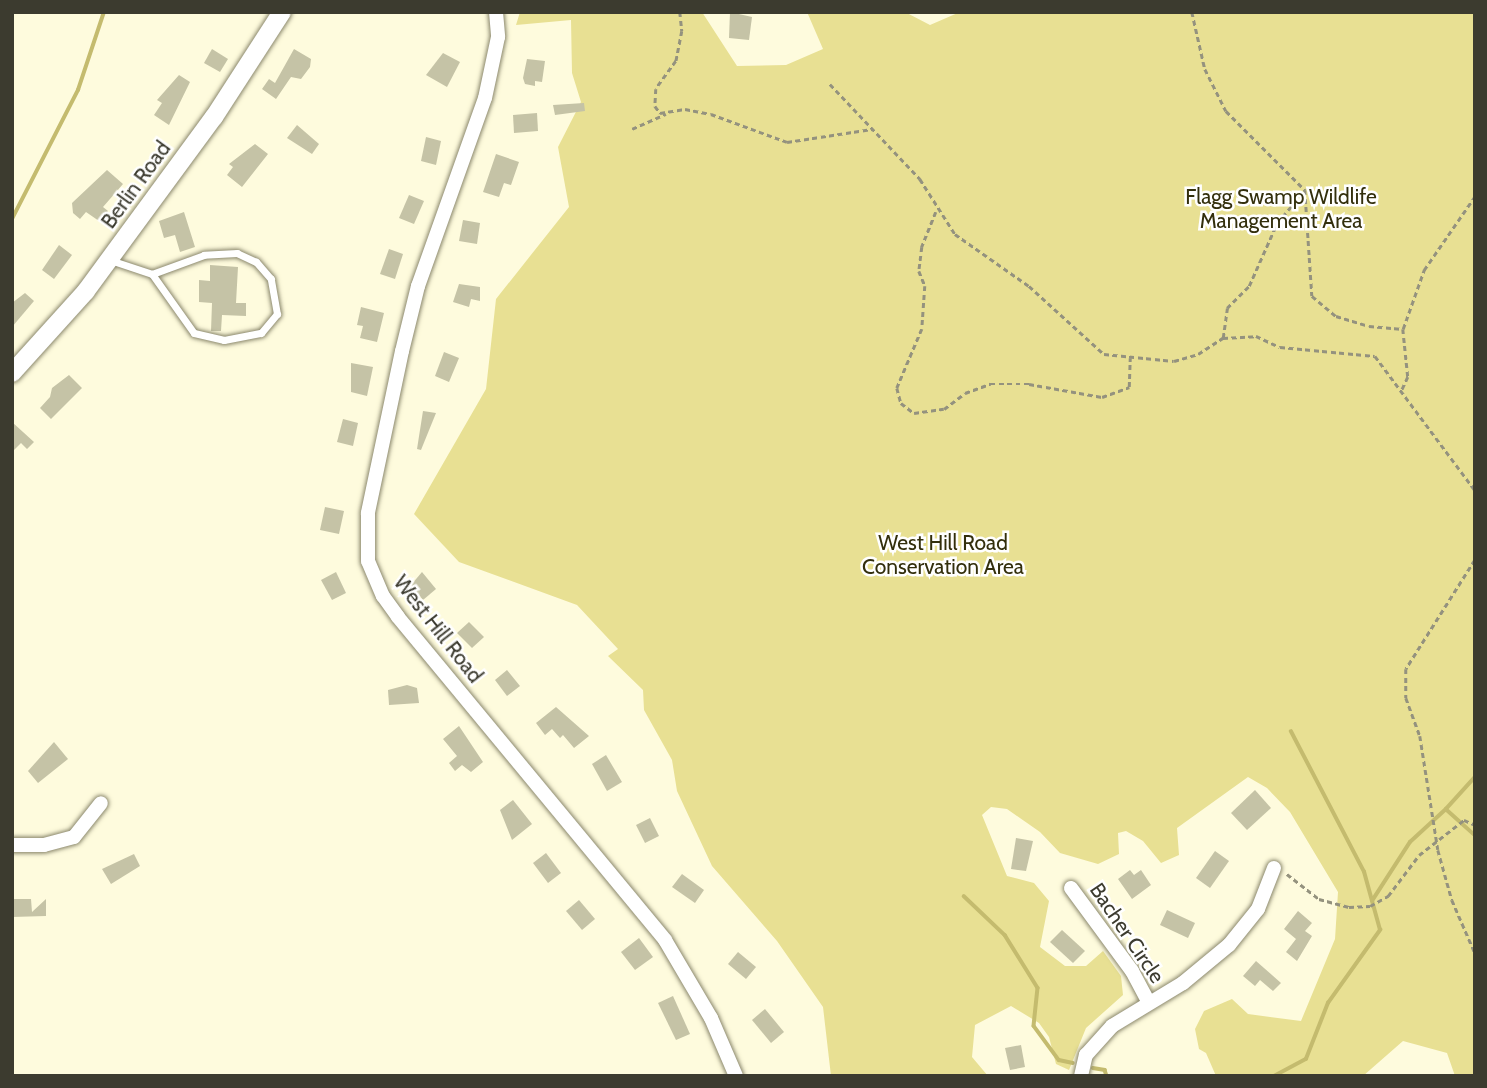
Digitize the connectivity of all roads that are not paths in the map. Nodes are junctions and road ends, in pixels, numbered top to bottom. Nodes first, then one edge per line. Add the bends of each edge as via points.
1 (282, 12) edge
2 (496, 12) edge
3 (109, 260) junction
4 (152, 274) junction
5 (12, 373) edge
6 (101, 803) dead end
7 (12, 845) edge
8 (1274, 868) road end
9 (1071, 888) dead end
10 (1149, 1003) junction
11 (736, 1076) edge
12 (1081, 1076) edge

1 - 3 street, Berlin Road via 214,117
2 - 11 street, West Hill Road via 498,37 485,98 418,286 402,351 368,513 368,561 398,617 665,940 711,1018
3 - 4 lane
3 - 5 street, Berlin Road via 52,334
4 - 4 lane via 194,333 224,340 261,333 277,314 271,279 256,262 237,253 204,255
6 - 7 street via 74,836 44,845
8 - 10 street via 1258,909 1229,945 1183,983
9 - 10 street, Bacher Circle via 1132,971
10 - 12 street via 1097,1040 1086,1055

